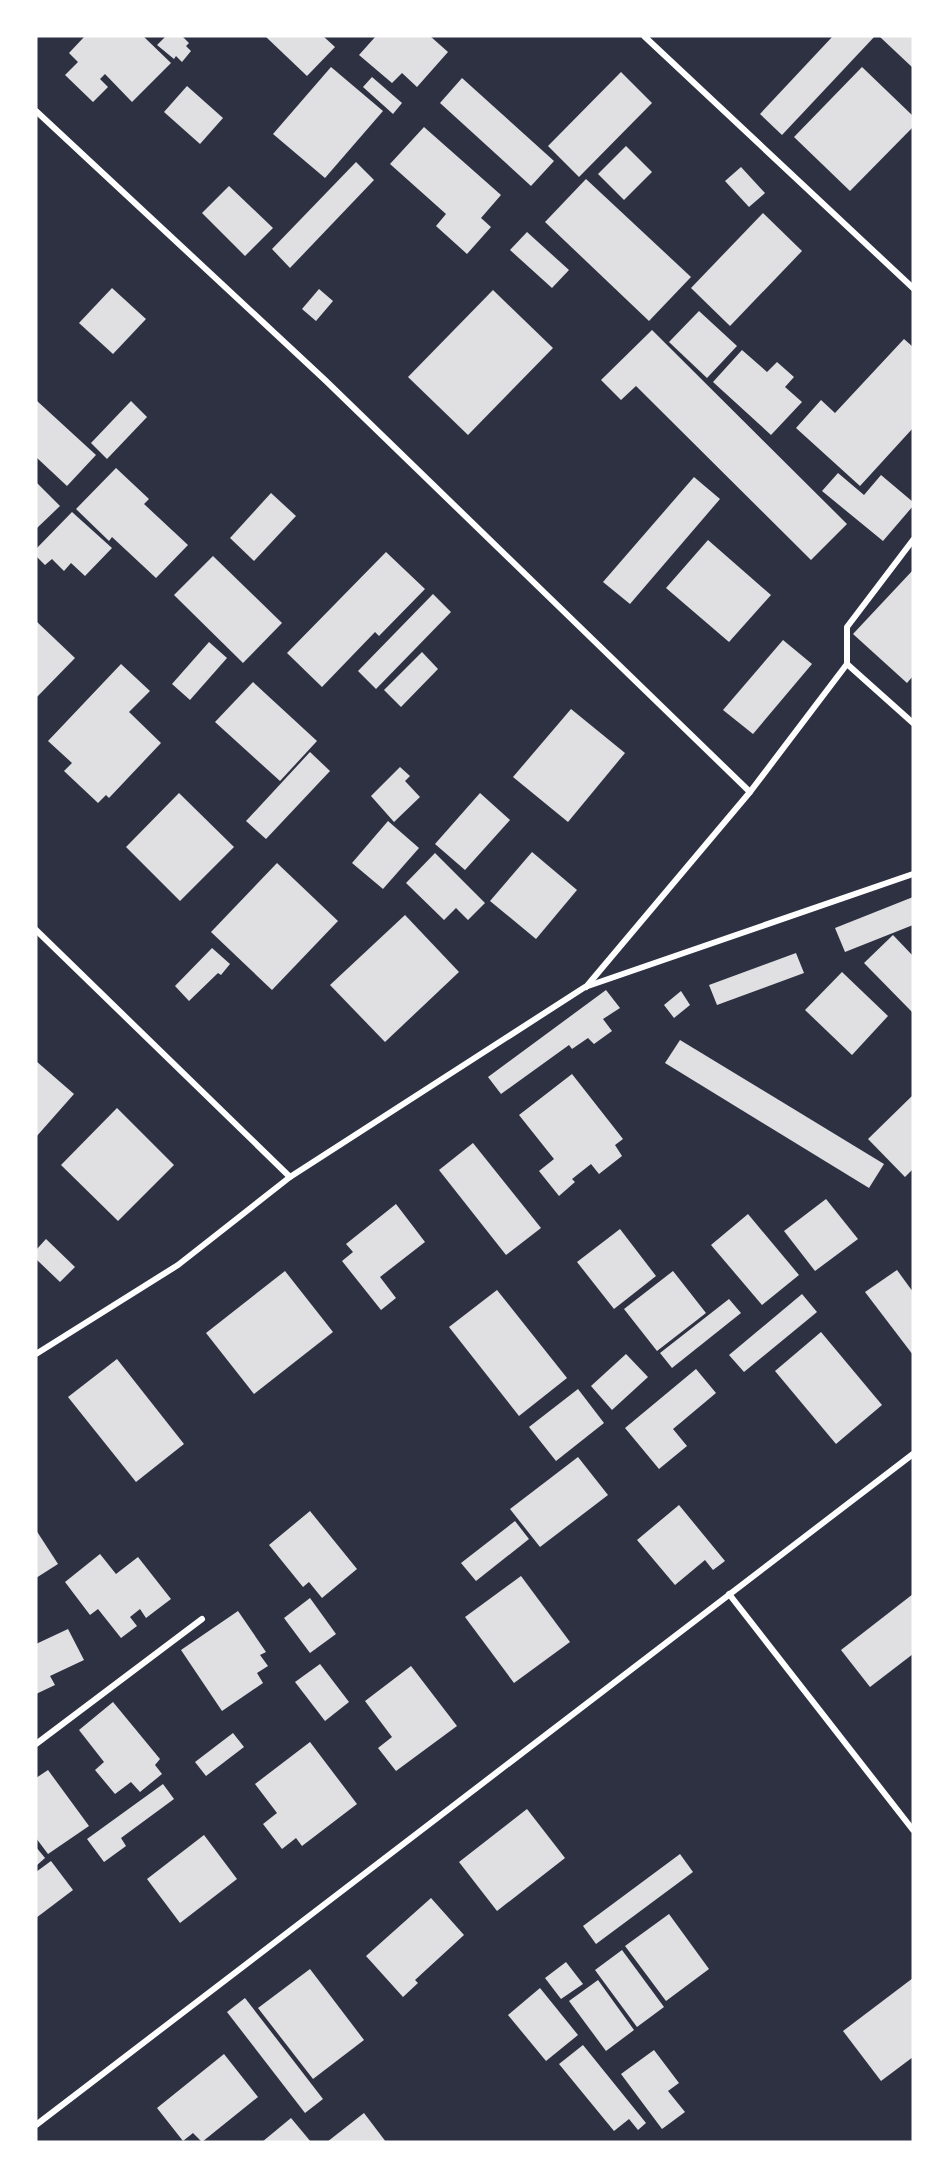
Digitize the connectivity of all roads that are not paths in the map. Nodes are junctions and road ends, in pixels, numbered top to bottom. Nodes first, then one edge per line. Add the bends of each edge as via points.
1 (644, 36) edge
2 (36, 111) edge
3 (913, 288) edge
4 (913, 540) edge
5 (847, 664) junction
6 (913, 723) edge
7 (750, 792) junction
8 (913, 874) edge
9 (36, 930) edge
10 (585, 987) junction
11 (290, 1177) junction
12 (36, 1354) edge
13 (913, 1454) edge
14 (729, 1594) junction
15 (202, 1619) dead end
16 (36, 1744) edge
17 (913, 1830) edge
18 (36, 2125) edge

1 - 3 street
2 - 7 street via 325,380
4 - 5 street via 847,627
5 - 6 street
5 - 7 street
7 - 10 street
8 - 10 street
9 - 11 street
10 - 11 street
11 - 12 street via 178,1265
13 - 14 street
14 - 17 street
14 - 18 street
15 - 16 street

